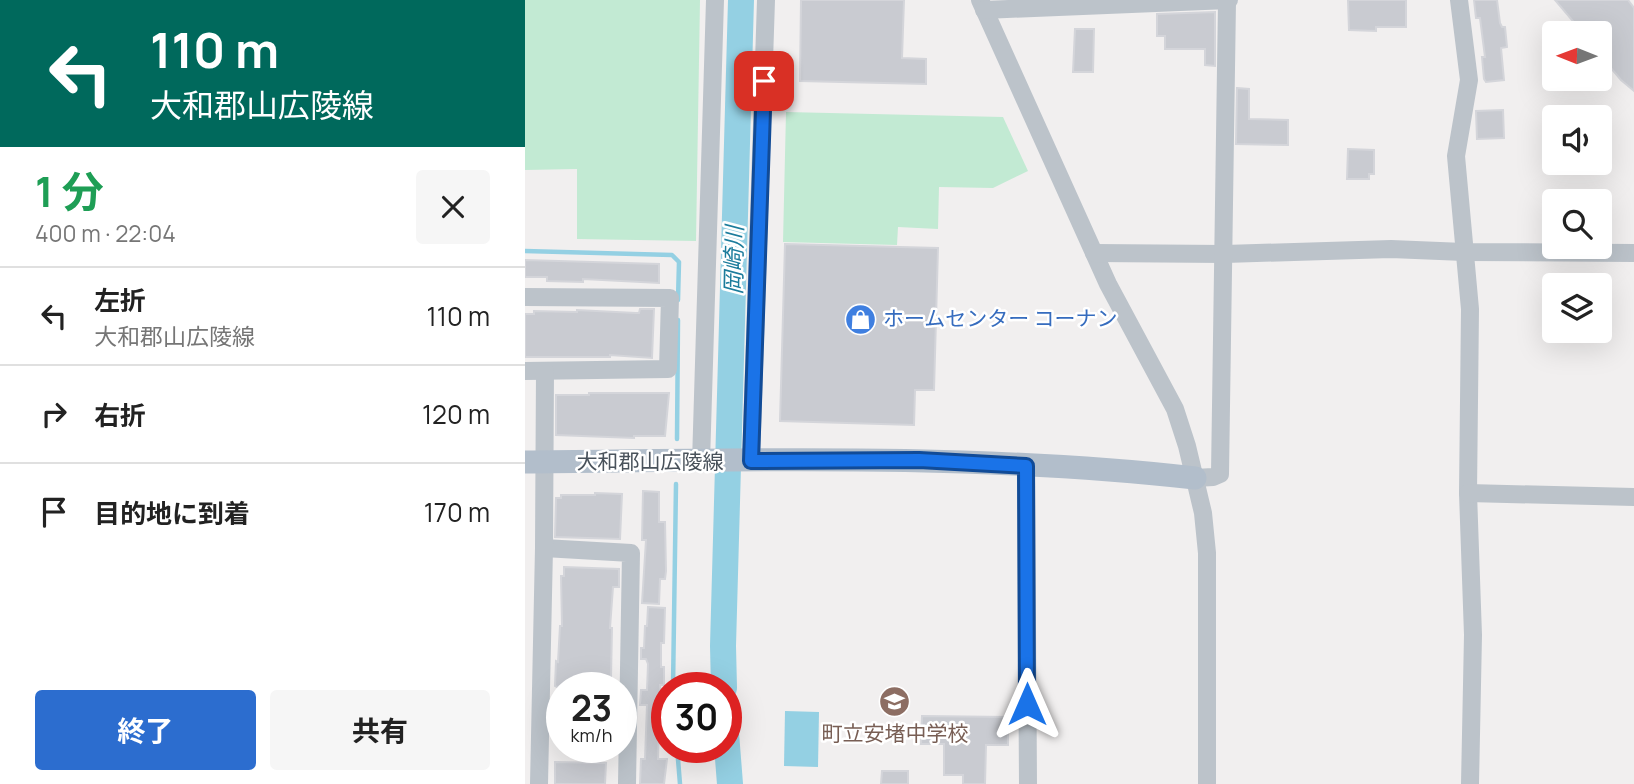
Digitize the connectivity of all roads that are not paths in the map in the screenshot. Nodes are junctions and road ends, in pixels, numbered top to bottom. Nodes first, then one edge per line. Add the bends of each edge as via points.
1 (715, 0) edge
2 (766, 0) edge
3 (1459, 0) edge
4 (1228, 1) edge
5 (982, 5) edge
6 (1464, 252) junction
7 (1094, 253) junction
8 (1634, 253) edge
9 (1224, 254) junction
10 (525, 297) edge
11 (525, 371) edge
12 (545, 371) junction
13 (751, 461) junction
14 (534, 462) edge
15 (701, 462) junction
16 (1026, 466) junction
17 (1195, 478) junction
18 (1468, 493) junction
19 (1634, 497) edge
20 (544, 548) junction
21 (533, 597) edge
22 (533, 696) edge
23 (539, 784) edge
24 (627, 784) edge
25 (1028, 784) edge
26 (1207, 784) edge
27 (1470, 784) edge

1 - 15 street
2 - 13 street
3 - 6 street via 1469,80 1456,156
4 - 5 street
4 - 9 street
5 - 7 street
6 - 8 street
6 - 9 street via 1391,249
6 - 18 street via 1470,309
7 - 9 street
7 - 17 street via 1175,409
9 - 17 street via 1220,474
10 - 12 street via 670,298 668,369
11 - 12 street
12 - 14 street
13 - 15 main road, 大和郡山広陵線
13 - 16 main road, 大和郡山広陵線 via 919,460
14 - 15 main road, 大和郡山広陵線
14 - 20 street
16 - 17 main road, 大和郡山広陵線
16 - 25 street
17 - 26 street via 1207,566
18 - 19 street
18 - 27 street via 1473,635
20 - 21 street
20 - 24 street via 631,553
21 - 22 street
22 - 23 street

